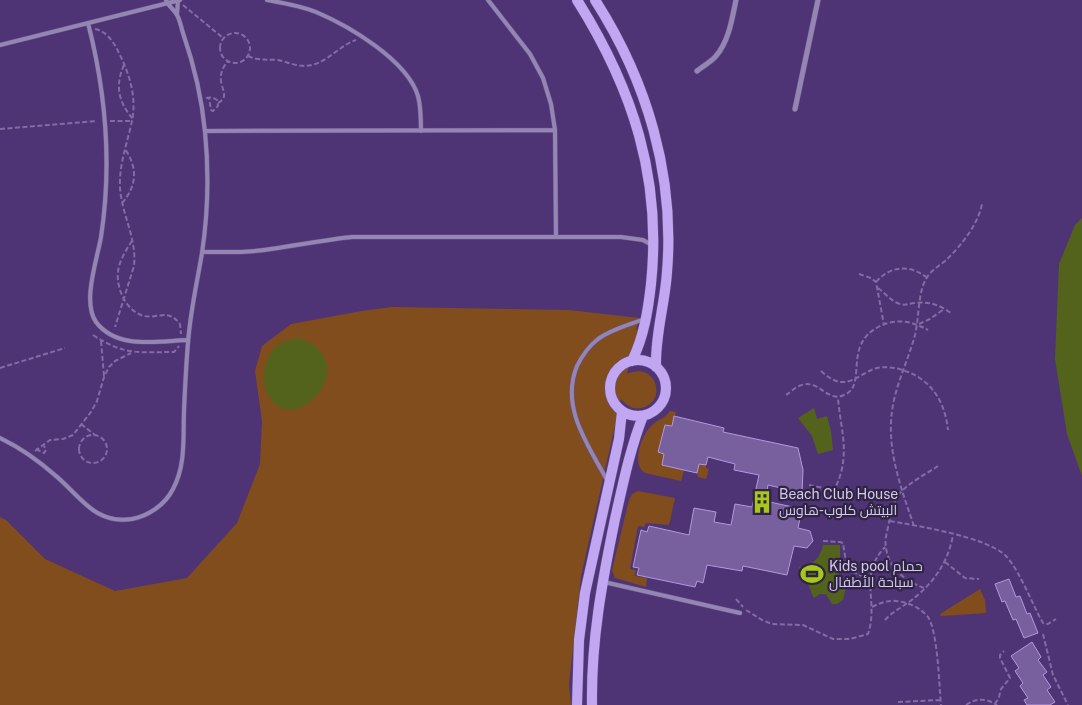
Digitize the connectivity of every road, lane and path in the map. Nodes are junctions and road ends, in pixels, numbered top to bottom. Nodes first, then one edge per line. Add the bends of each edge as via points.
1 (179, 0) edge
2 (267, 0) edge
3 (488, 0) edge
4 (577, 0) edge
5 (594, 0) edge
6 (736, 0) edge
7 (818, 0) edge
8 (166, 1) edge
9 (177, 14) junction
10 (88, 23) junction
11 (90, 30) junction
12 (223, 38) junction
13 (363, 38) junction
14 (0, 45) edge
15 (248, 56) junction
16 (228, 61) junction
17 (124, 64) junction
18 (697, 71) dead end
19 (209, 98) junction
20 (200, 99) junction
21 (218, 103) junction
22 (795, 109) dead end
23 (105, 120) junction
24 (132, 120) junction
25 (0, 128) edge
26 (420, 130) junction
27 (555, 130) junction
28 (205, 131) junction
29 (124, 148) junction
30 (122, 203) junction
31 (982, 204) dead end
32 (556, 237) junction
33 (132, 241) junction
34 (654, 246) junction
35 (202, 252) junction
36 (859, 274) dead end
37 (927, 277) junction
38 (876, 282) junction
39 (878, 288) junction
40 (124, 299) junction
41 (920, 302) junction
42 (944, 308) junction
43 (952, 314) dead end
44 (646, 318) junction
45 (918, 324) junction
46 (884, 325) junction
47 (115, 327) dead end
48 (928, 330) dead end
49 (93, 336) dead end
50 (180, 340) junction
51 (188, 340) junction
52 (101, 341) junction
53 (65, 348) dead end
54 (131, 353) junction
55 (632, 361) junction
56 (656, 366) junction
57 (0, 368) edge
58 (903, 370) junction
59 (821, 371) dead end
60 (104, 377) junction
61 (856, 377) junction
62 (786, 395) dead end
63 (838, 397) junction
64 (622, 411) junction
65 (644, 416) junction
66 (81, 424) junction
67 (948, 430) dead end
68 (95, 435) junction
69 (0, 438) edge
70 (44, 446) junction
71 (36, 449) junction
72 (31, 456) junction
73 (938, 466) dead end
74 (609, 483) junction
75 (809, 485) dead end
76 (902, 491) junction
77 (890, 521) junction
78 (914, 526) junction
79 (953, 535) junction
80 (824, 541) dead end
81 (886, 548) junction
82 (945, 562) junction
83 (980, 579) dead end
84 (871, 580) junction
85 (602, 581) junction
86 (924, 588) junction
87 (736, 599) dead end
88 (908, 603) junction
89 (872, 607) junction
90 (740, 613) dead end
91 (1056, 619) dead end
92 (885, 620) dead end
93 (1043, 634) dead end
94 (1004, 651) dead end
95 (940, 700) junction
96 (898, 702) dead end
97 (996, 704) edge
98 (577, 705) edge
99 (592, 705) edge
100 (941, 705) edge
101 (966, 705) edge
102 (1068, 705) edge

1 - 8 lane
1 - 9 lane
1 - 12 path
2 - 13 lane via 314,12
3 - 27 lane via 530,54 543,78
4 - 34 street via 613,63 637,125 650,185
5 - 56 street via 622,48 641,91 656,136 665,183 667,271
6 - 18 street via 730,26 716,57
7 - 22 street
8 - 9 lane
8 - 10 lane
9 - 20 lane
10 - 11 lane
10 - 14 lane
11 - 17 path via 102,30 116,46
11 - 23 lane
12 - 15 path via 234,33 246,37 250,48
12 - 16 path via 220,51
13 - 15 path via 349,42 322,62 305,66
13 - 26 lane via 386,55 410,80 418,96
15 - 16 path via 237,63
16 - 21 path via 221,76 225,95
17 - 24 path via 133,96
17 - 24 path via 119,80 120,97
19 - 20 path
19 - 21 path
19 - 21 path via 212,111
20 - 28 lane
23 - 24 path
23 - 25 path
23 - 50 lane via 105,201 90,291 91,312 100,327 118,339
24 - 29 path
26 - 27 lane
26 - 28 lane
27 - 32 lane
28 - 35 lane via 207,192
29 - 30 path via 120,174
29 - 30 path via 134,166 135,176 129,195
30 - 33 path
31 - 37 path via 978,219 954,252
32 - 34 lane via 632,238
32 - 35 lane via 352,237 264,250
33 - 40 path via 134,266
33 - 40 path via 122,257 118,272
34 - 44 street
35 - 51 lane
36 - 38 path
37 - 38 path via 904,268 888,272
37 - 41 path
38 - 39 path
39 - 41 path via 902,305
39 - 46 path
40 - 47 path
40 - 50 path via 131,309 142,315 162,314 176,320 181,326
41 - 42 path
41 - 45 path
42 - 43 path
42 - 45 path
44 - 55 street via 641,342
44 - 74 lane via 598,340 584,355 571,387 574,415
45 - 46 path via 901,321
45 - 48 path
45 - 58 path
46 - 61 path via 863,340 857,357
49 - 52 path
50 - 51 lane
50 - 54 path via 174,352
51 - 72 lane via 184,450 173,490 162,504 148,514 131,519 113,519 96,513
52 - 54 path
52 - 60 path
53 - 57 path
54 - 60 path via 115,361
55 - 56 street
55 - 64 street via 620,367 610,386 612,400
56 - 65 street via 664,378 666,392 661,405
58 - 61 path via 879,368
58 - 67 path via 924,380 935,392 944,407
58 - 76 path via 891,419 893,454
59 - 61 path via 838,382
60 - 66 path via 97,401
61 - 63 path via 849,393
62 - 63 path via 808,384
63 - 75 path via 845,444 840,477 832,490
64 - 65 street
64 - 74 street
65 - 85 street via 628,463
66 - 68 path
66 - 70 path via 68,438 50,440
68 - 68 path via 82,439 78,447 82,459 90,463 99,462 107,451 106,443
69 - 72 lane
70 - 71 path
70 - 71 path via 44,453
71 - 72 path
73 - 76 path
74 - 98 street via 585,593 579,640
76 - 77 path via 892,506
76 - 78 path
77 - 78 path
77 - 81 path
78 - 79 path
79 - 82 path
79 - 91 path via 988,544 1002,552 1012,564 1043,623
80 - 84 path via 843,543 846,569
81 - 84 path via 872,566
81 - 86 path via 889,559 903,577
82 - 83 path via 965,578
82 - 86 path
84 - 89 path
85 - 90 lane
85 - 99 street via 594,644
86 - 88 path
87 - 89 path via 752,615 772,624 803,625 842,640 868,634
88 - 89 path via 886,601
88 - 92 path
88 - 95 path via 922,611 932,626
93 - 102 path via 1054,675
94 - 97 path via 1000,658 1010,678
95 - 96 path
95 - 100 path
97 - 101 path via 981,699

